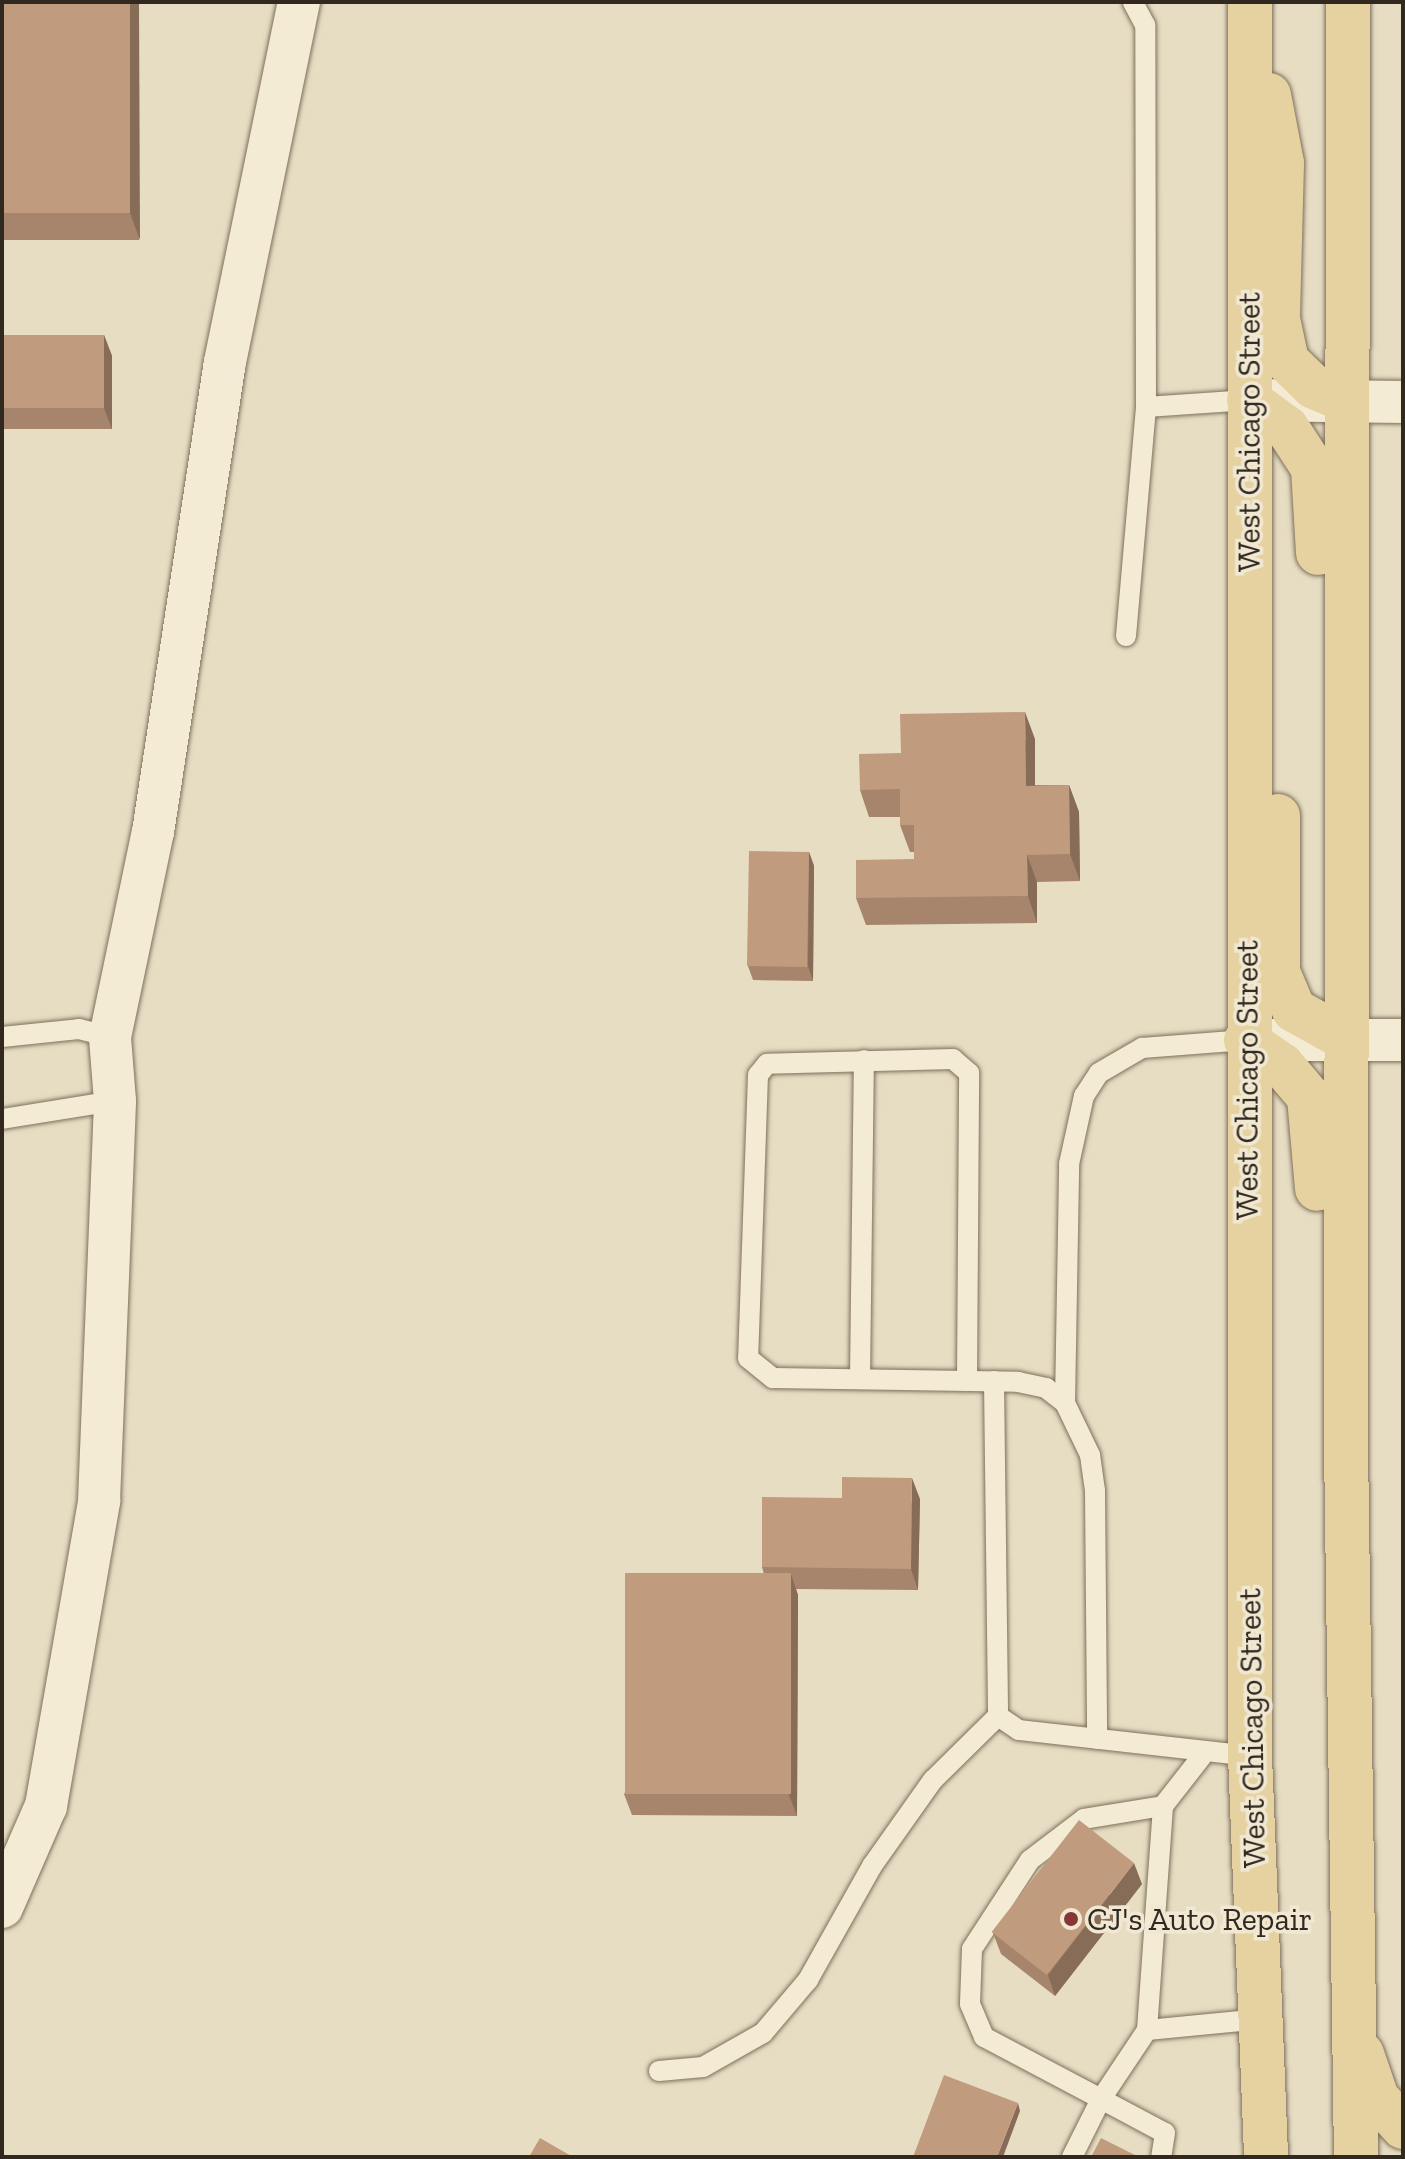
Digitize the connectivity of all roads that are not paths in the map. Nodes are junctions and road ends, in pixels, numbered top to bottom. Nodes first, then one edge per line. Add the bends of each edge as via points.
1 (299, 2) edge
2 (1133, 2) edge
3 (1250, 2) edge
4 (1348, 2) edge
5 (1249, 400) junction
6 (1347, 401) junction
7 (1403, 402) edge
8 (1146, 407) junction
9 (1126, 636) dead end
10 (1248, 642) junction
11 (1346, 743) junction
12 (2, 1037) edge
13 (110, 1037) junction
14 (1346, 1039) junction
15 (1246, 1040) junction
16 (1403, 1040) edge
17 (864, 1060) junction
18 (115, 1101) junction
19 (2, 1119) edge
20 (860, 1379) junction
21 (967, 1381) junction
22 (994, 1381) junction
23 (1065, 1403) junction
24 (1346, 1445) junction
25 (998, 1716) junction
26 (1097, 1739) junction
27 (1202, 1756) junction
28 (1250, 1756) junction
29 (1163, 1806) junction
30 (2, 1907) edge
31 (1349, 2005) junction
32 (1261, 2019) junction
33 (1147, 2030) junction
34 (659, 2071) dead end
35 (1101, 2099) junction
36 (1403, 2127) edge
37 (1072, 2157) edge
38 (1161, 2157) edge
39 (1266, 2157) edge
40 (1356, 2157) edge

1 - 13 street via 225,362 153,832
2 - 8 lane via 1145,25
3 - 5 main road, West Chicago Street
3 - 6 main road via 1282,163 1278,319 1287,361 1314,387
4 - 6 main road
5 - 6 street
5 - 8 lane
5 - 10 main road, West Chicago Street
5 - 11 main road via 1287,428 1313,468 1319,671
6 - 7 street
6 - 11 main road
8 - 9 lane
10 - 14 main road via 1278,761 1278,972 1294,1010
10 - 15 main road, West Chicago Street
11 - 14 main road
12 - 13 lane via 79,1029
13 - 18 street
14 - 15 street
14 - 16 street
14 - 24 main road
15 - 23 lane via 1142,1048 1099,1073 1084,1096 1069,1164
15 - 24 main road via 1282,1065 1309,1097 1319,1295
15 - 28 main road, West Chicago Street
17 - 20 lane
17 - 20 lane via 783,1060 758,1075 744,1339 748,1358 773,1378
17 - 21 lane via 953,1059 969,1073
18 - 19 lane
18 - 30 street via 99,1501 46,1806
20 - 21 lane
21 - 22 lane
22 - 23 lane via 1046,1388
22 - 25 lane
23 - 26 lane via 1090,1455 1095,1491
24 - 31 main road
25 - 26 lane via 1019,1730
25 - 34 lane via 933,1780 872,1866 808,1980 763,2033 703,2067
26 - 27 lane
27 - 28 lane
27 - 29 lane
28 - 32 main road, West Chicago Street
29 - 33 lane
29 - 35 lane via 1084,1819 1030,1860 972,1949 970,2004 984,2037
31 - 36 main road via 1377,2098
31 - 40 main road
32 - 33 lane
32 - 39 main road, West Chicago Street
33 - 35 lane
35 - 37 lane
35 - 38 lane via 1165,2133

